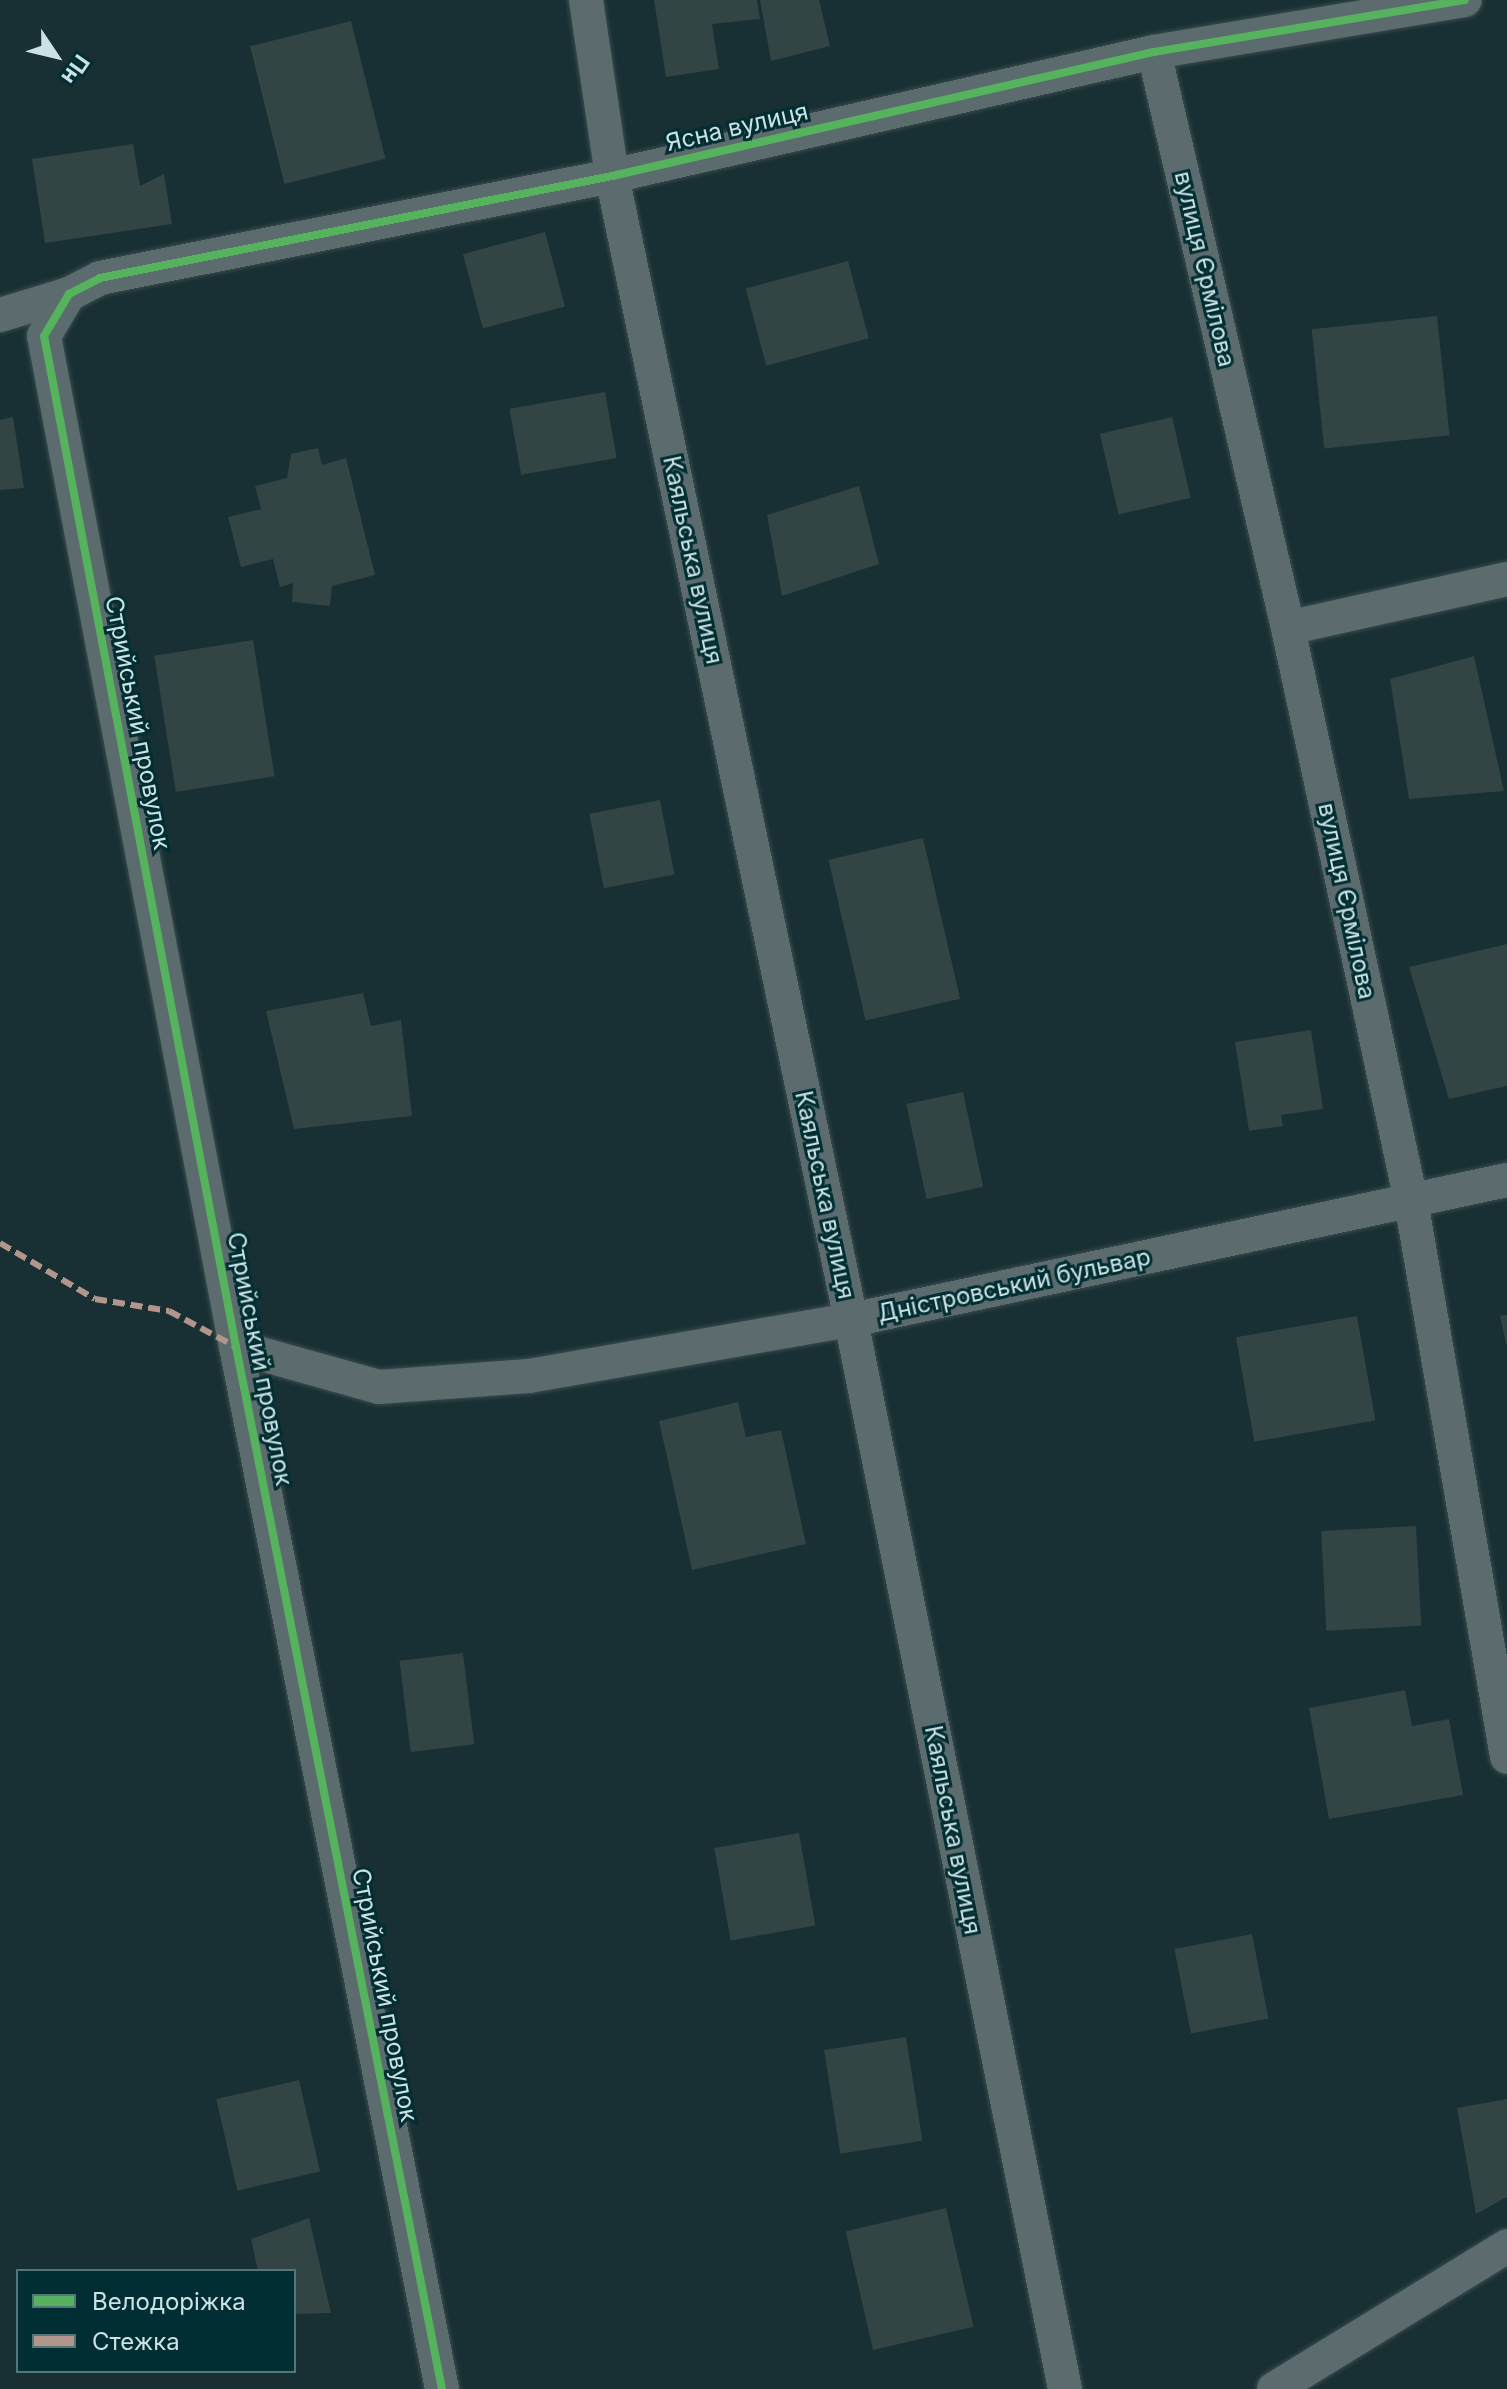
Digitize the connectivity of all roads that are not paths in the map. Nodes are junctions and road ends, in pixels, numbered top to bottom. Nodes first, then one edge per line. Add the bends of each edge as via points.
1 (586, 0) edge
2 (1465, 0) edge
3 (1154, 52) junction
4 (612, 176) junction
5 (69, 294) junction
6 (0, 315) edge
7 (1507, 579) edge
8 (1288, 628) junction
9 (1507, 1180) edge
10 (1411, 1201) junction
11 (851, 1320) junction
12 (236, 1347) junction
13 (1507, 1757) edge
14 (1507, 2246) edge
15 (442, 2389) edge
16 (1065, 2389) edge
17 (1274, 2389) edge

1 - 4 street, Каяльська вулиця
2 - 3 street, Ясна вулиця
3 - 4 street, Ясна вулиця
3 - 8 street, вулиця Єрмілова
4 - 5 street, Ясна вулиця via 100,278
4 - 11 street, Каяльська вулиця
5 - 6 street, Ясна вулиця
5 - 12 street, Стрийський провулок via 44,336
7 - 8 street
8 - 10 street, вулиця Єрмілова
9 - 10 street, Дністровський бульвар
10 - 11 street, Дністровський бульвар
10 - 13 street, вулиця Єрмілова
11 - 12 street, Дністровський бульвар via 529,1376 379,1387
11 - 16 street, Каяльська вулиця
12 - 15 street, Стрийський провулок
14 - 17 street

